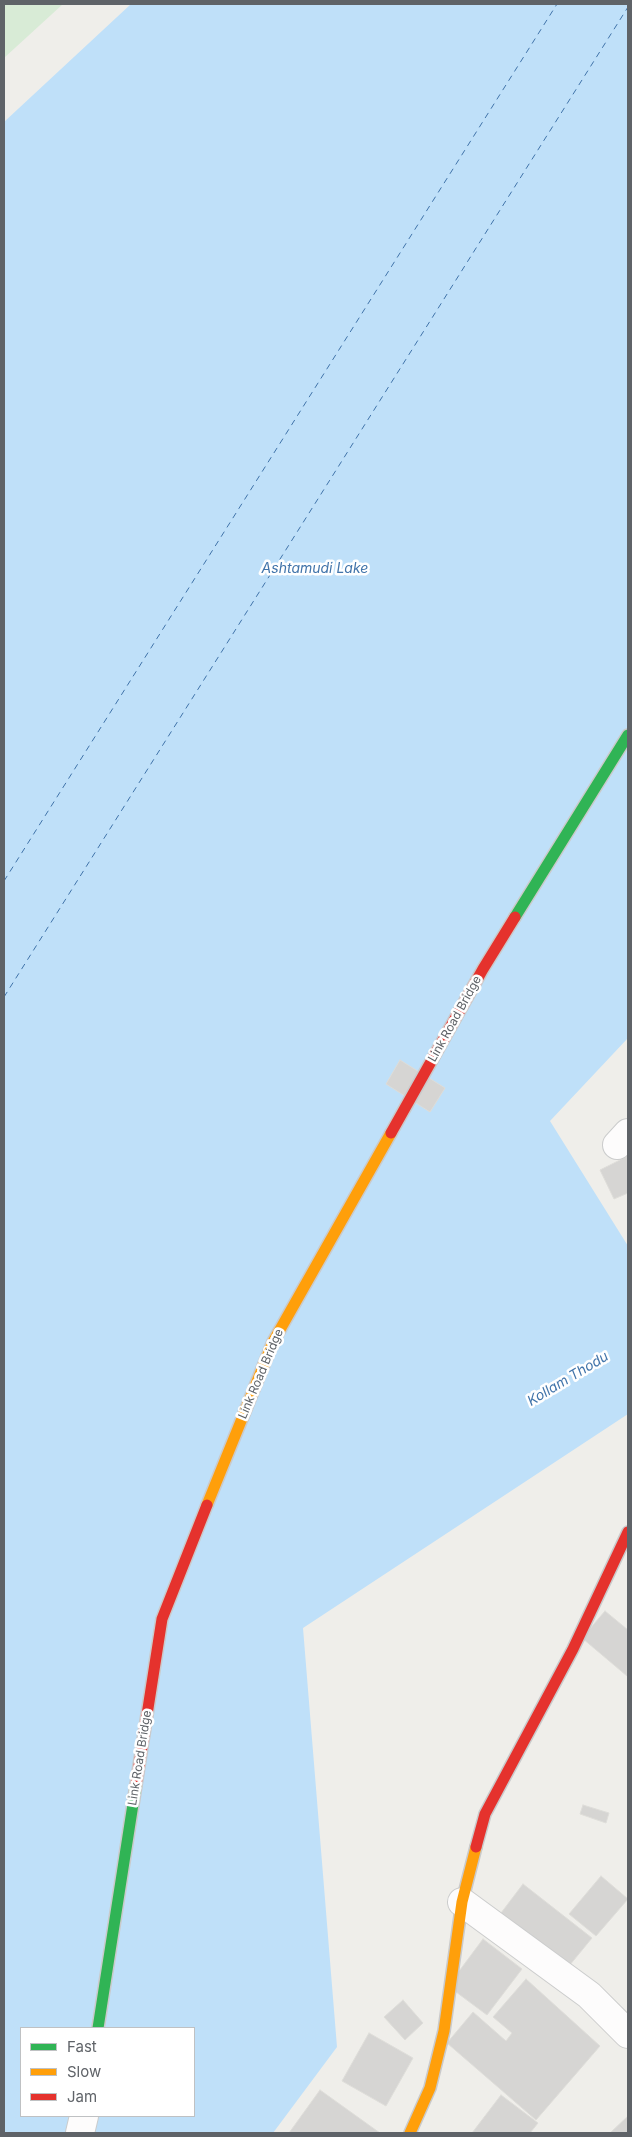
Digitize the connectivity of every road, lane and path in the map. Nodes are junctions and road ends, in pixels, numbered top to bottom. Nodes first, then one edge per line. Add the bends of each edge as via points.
1 (628, 735) edge
2 (628, 1532) edge
3 (462, 1902) junction
4 (98, 2027) edge
5 (628, 2034) edge
6 (84, 2117) edge
7 (80, 2133) edge
8 (410, 2133) edge

1 - 4 street, Link Road Bridge via 483,969 273,1342 162,1619
2 - 3 street via 573,1649 484,1814
3 - 5 street via 589,1995
3 - 8 street via 444,2031 430,2088
6 - 7 street

